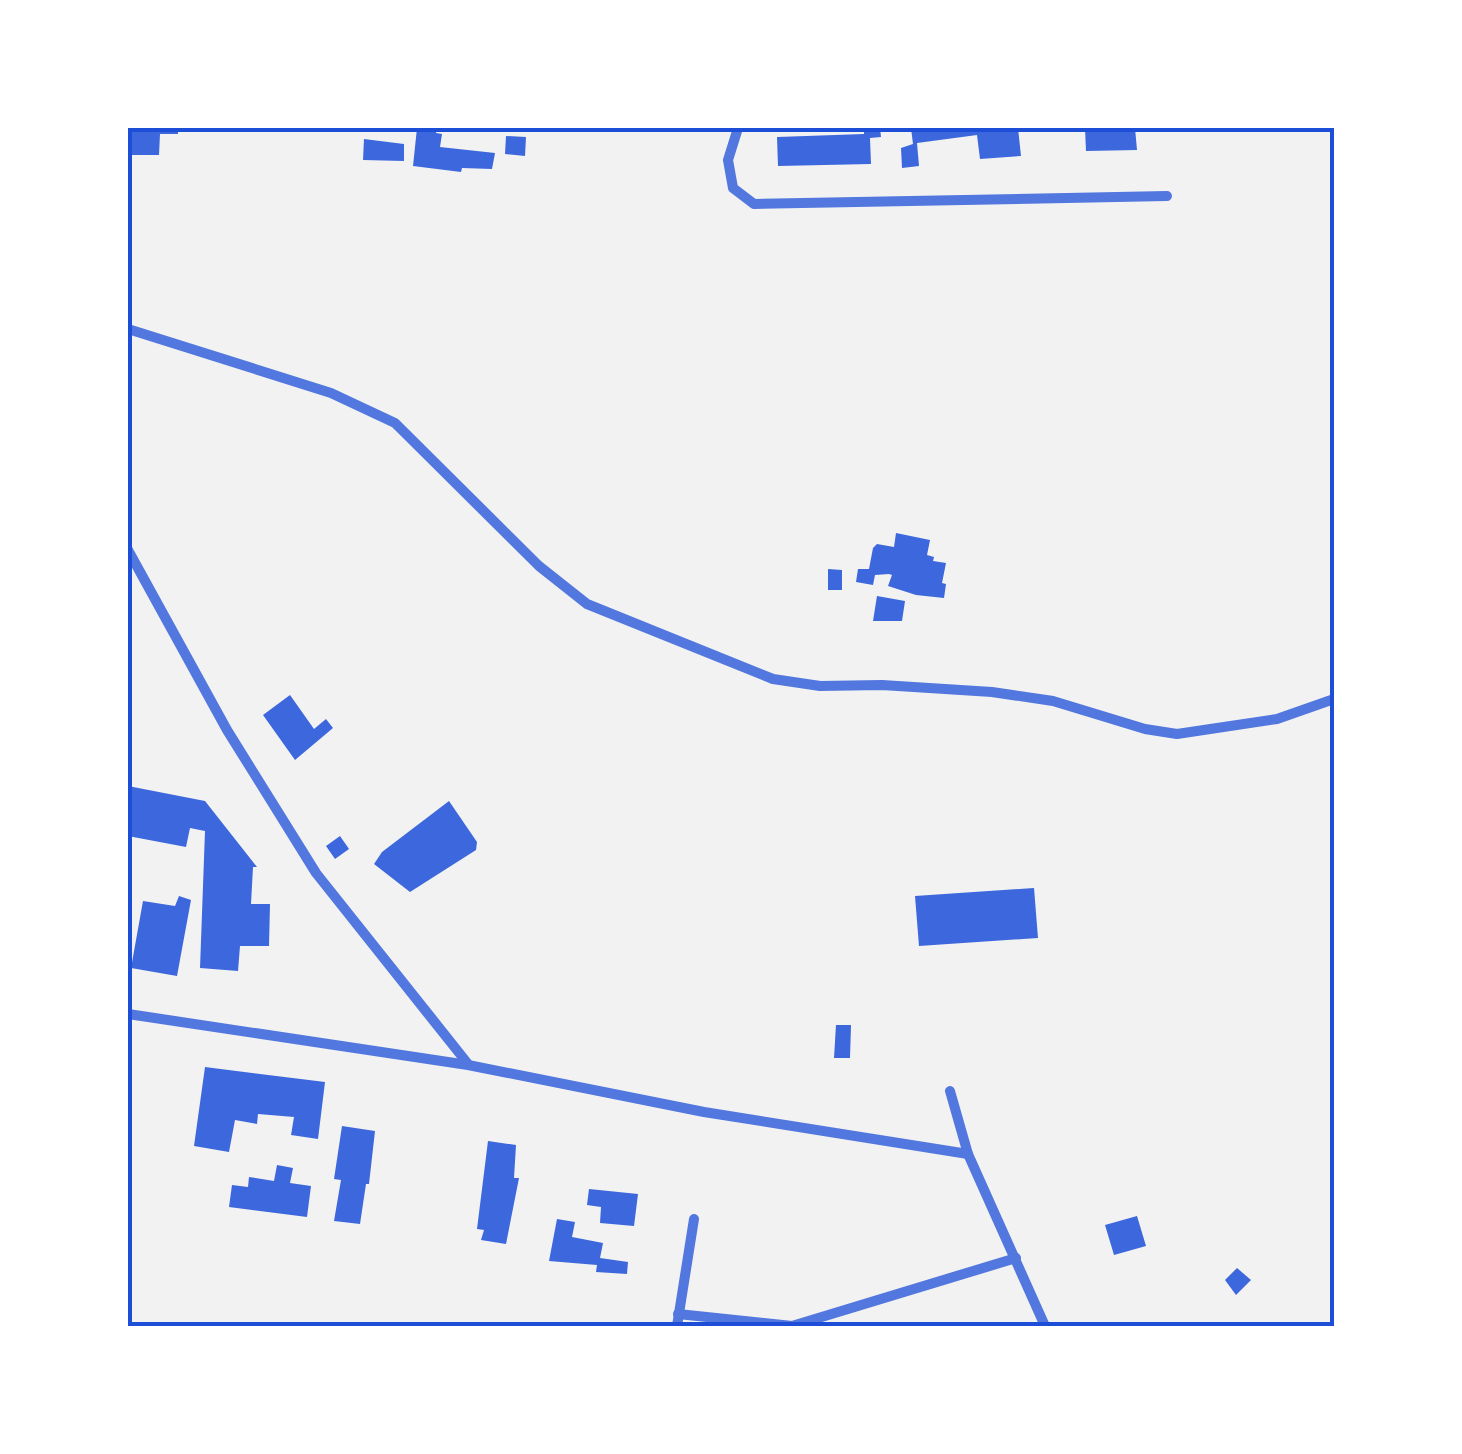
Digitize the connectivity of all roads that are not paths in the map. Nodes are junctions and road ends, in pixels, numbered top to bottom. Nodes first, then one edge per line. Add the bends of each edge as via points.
1 (738, 128) edge
2 (1167, 196) dead end
3 (128, 330) edge
4 (128, 550) edge
5 (1334, 698) edge
6 (128, 1014) edge
7 (468, 1065) junction
8 (950, 1091) dead end
9 (968, 1154) junction
10 (694, 1219) dead end
11 (1016, 1258) junction
12 (678, 1314) junction
13 (677, 1326) edge
14 (1045, 1326) edge

1 - 2 street via 728,160 734,188 754,204
3 - 5 street via 331,393 394,423 539,566 587,604 773,679 992,692 1176,734 1277,719
4 - 7 street via 316,874
6 - 7 street
7 - 9 street
8 - 9 street
9 - 11 street
10 - 12 street
11 - 12 street via 792,1326
11 - 14 street
12 - 13 street

